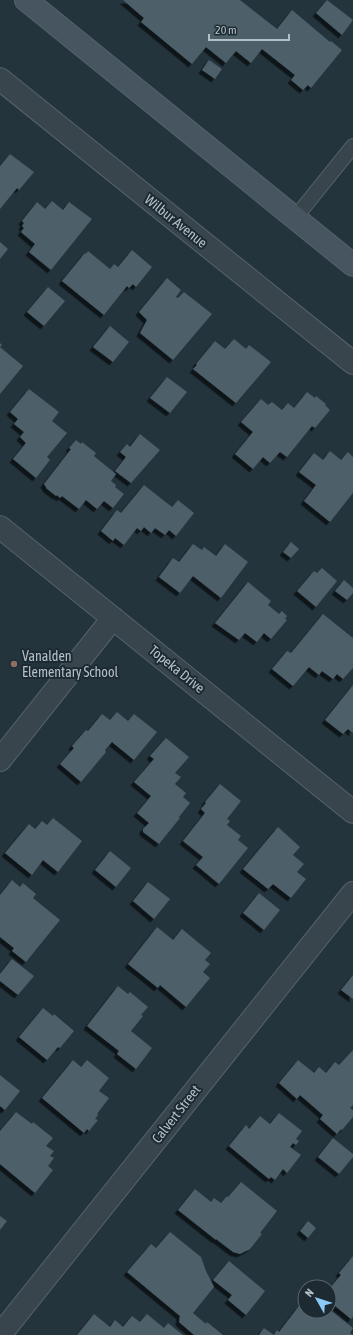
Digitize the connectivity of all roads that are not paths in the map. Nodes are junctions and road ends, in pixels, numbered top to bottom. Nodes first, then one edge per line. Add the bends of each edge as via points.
1 (26, 0) edge
2 (0, 79) edge
3 (353, 146) edge
4 (295, 218) junction
5 (353, 265) edge
6 (353, 363) edge
7 (0, 527) edge
8 (113, 618) junction
9 (0, 760) edge
10 (353, 812) edge
11 (353, 893) edge
12 (0, 1335) edge

1 - 4 main road
2 - 6 street, Wilbur Avenue
3 - 4 lane
4 - 5 main road
7 - 8 street, Topeka Drive
8 - 9 street
8 - 10 street, Topeka Drive
11 - 12 street, Calvert Street

